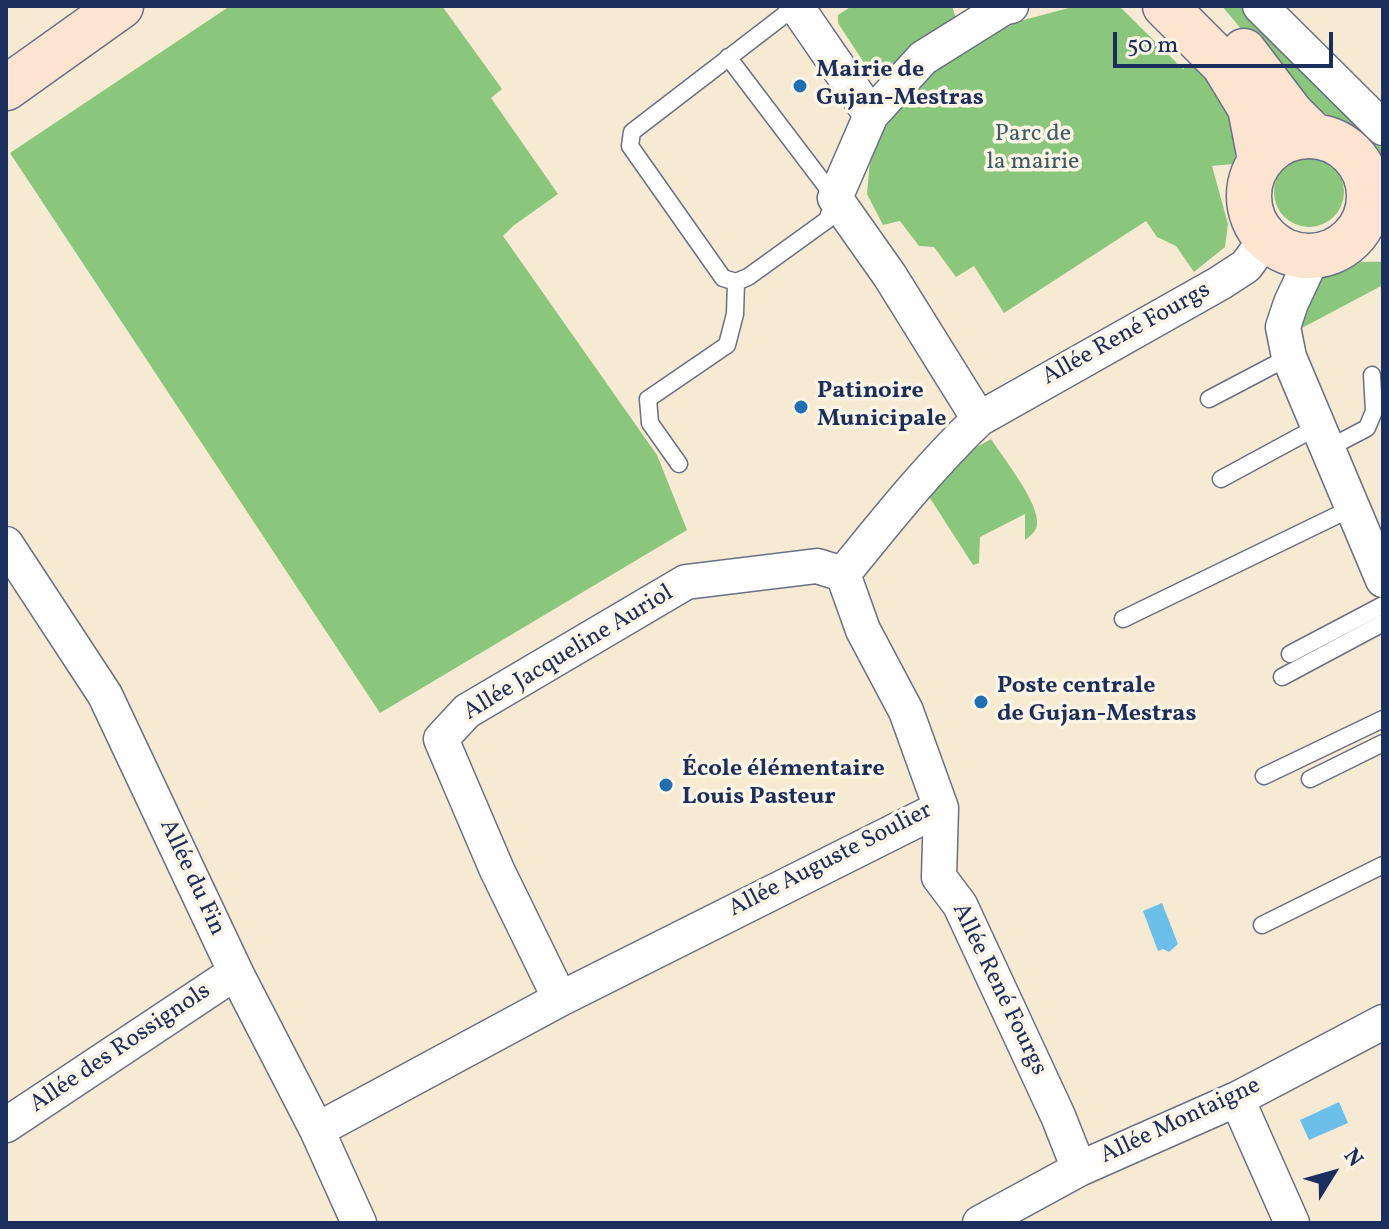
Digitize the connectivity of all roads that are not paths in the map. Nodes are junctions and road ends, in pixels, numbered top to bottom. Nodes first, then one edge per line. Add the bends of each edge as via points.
1 (121, 6) edge
2 (796, 6) edge
3 (1011, 6) edge
4 (1165, 6) edge
5 (1201, 6) edge
6 (1260, 6) edge
7 (728, 57) junction
8 (6, 88) edge
9 (871, 115) junction
10 (1383, 128) edge
11 (1313, 135) junction
12 (1260, 159) junction
13 (835, 198) junction
14 (1372, 228) edge
15 (1266, 239) junction
16 (1313, 256) junction
17 (736, 282) junction
18 (1289, 357) junction
19 (1372, 375) dead end
20 (1209, 399) dead end
21 (979, 419) junction
22 (1322, 438) junction
23 (679, 464) dead end
24 (1221, 479) dead end
25 (1352, 508) junction
26 (6, 544) edge
27 (843, 574) junction
28 (1383, 580) edge
29 (1383, 605) edge
30 (1123, 619) dead end
31 (1383, 623) edge
32 (1290, 654) dead end
33 (1282, 677) dead end
34 (1383, 719) edge
35 (1383, 743) edge
36 (1264, 776) dead end
37 (1310, 779) dead end
38 (941, 808) junction
39 (1383, 865) edge
40 (1262, 925) dead end
41 (237, 975) junction
42 (560, 999) junction
43 (1383, 1022) edge
44 (1237, 1099) junction
45 (6, 1125) edge
46 (317, 1130) junction
47 (1079, 1169) junction
48 (359, 1223) edge
49 (980, 1223) edge
50 (1292, 1223) edge

1 - 8 main road
2 - 7 lane
2 - 9 street
3 - 9 street via 923,58
4 - 12 main road via 1224,65 1250,108
5 - 11 main road
6 - 10 street
7 - 13 lane
7 - 17 lane via 632,132 630,146 723,278
9 - 13 street
11 - 12 main road via 1275,145
11 - 14 main road via 1350,151 1362,167
12 - 15 main road via 1248,191 1249,209
13 - 17 lane via 827,220
13 - 21 street
14 - 16 main road via 1333,252
15 - 16 main road via 1279,248
15 - 21 street, Allée René Fourgs via 1246,266 1220,283
16 - 18 street via 1283,327
17 - 23 lane via 727,345 648,399 650,423
18 - 20 lane
18 - 22 street
19 - 22 lane via 1374,411 1367,428
21 - 27 street
22 - 24 lane
22 - 25 street
25 - 28 street
25 - 30 lane
26 - 41 street, Allée du Fin via 105,695
27 - 38 street, Allée Auguste Soulier via 863,630 906,711
27 - 42 street, Allée Jacqueline Auriol via 817,566 686,582 467,711 441,739
29 - 32 lane
31 - 33 lane
34 - 36 lane
35 - 37 lane
38 - 42 street, Allée Auguste Soulier
38 - 47 street, Allée René Fourgs via 939,877 960,905
39 - 40 lane
41 - 45 street, Allée des Rossignols
41 - 46 street, Allée du Fin
42 - 46 street, Allée Auguste Soulier
43 - 44 street, Allée Montaigne
44 - 47 street, Allée Montaigne
44 - 50 street
46 - 48 street, Allée du Fin
47 - 49 street, Allée Montaigne

